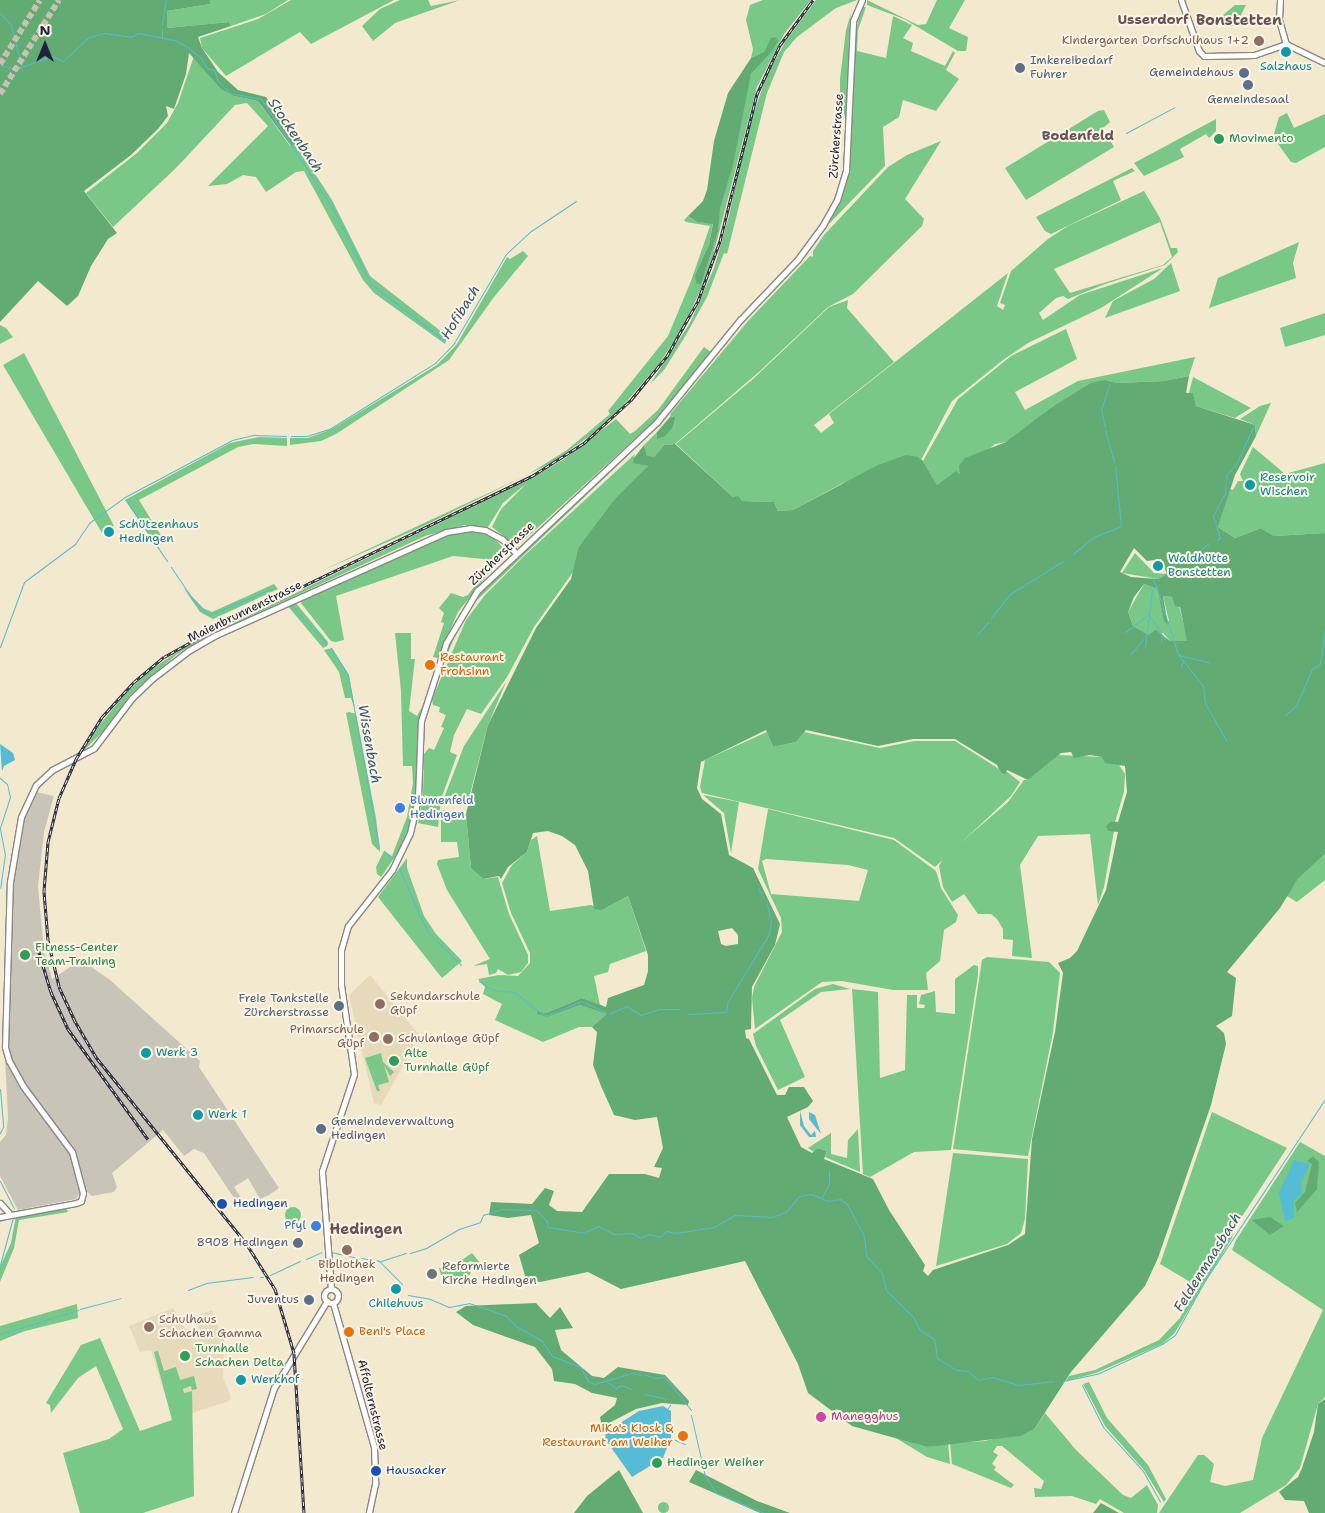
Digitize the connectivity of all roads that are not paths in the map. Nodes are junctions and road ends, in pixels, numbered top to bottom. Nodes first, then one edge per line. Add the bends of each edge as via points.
1 (862, 0) edge
2 (1181, 0) edge
3 (1280, 0) edge
4 (1286, 44) junction
5 (1325, 63) edge
6 (516, 553) junction
7 (0, 1203) edge
8 (9, 1213) junction
9 (0, 1217) edge
10 (331, 1290) junction
11 (326, 1301) junction
12 (333, 1303) junction
13 (234, 1513) edge
14 (369, 1513) edge

1 - 6 main road, Zürcherstrasse via 853,21 846,171 837,200 823,225 798,259 740,320 657,422
2 - 4 main road via 1198,51 1204,56 1254,55
3 - 4 main road via 1279,20
4 - 5 main road
6 - 8 main road, Maienbrunnenstrasse via 502,539 485,530 470,528 446,532 216,635 182,655 153,678 128,702 100,743 52,770 32,791 21,817 9,892 5,1048 23,1086 72,1152 79,1170 82,1198 69,1204
6 - 10 main road, Zürcherstrasse via 477,591 446,643 421,721 419,791 410,833 392,870 355,915 342,941 341,986 354,1074 322,1171
7 - 8 main road
8 - 9 main road
10 - 11 main road via 325,1293
10 - 12 main road, Zürcherstrasse via 338,1296
11 - 12 main road
11 - 13 main road via 276,1384
12 - 14 main road, Affolternstrasse via 374,1446 375,1484

